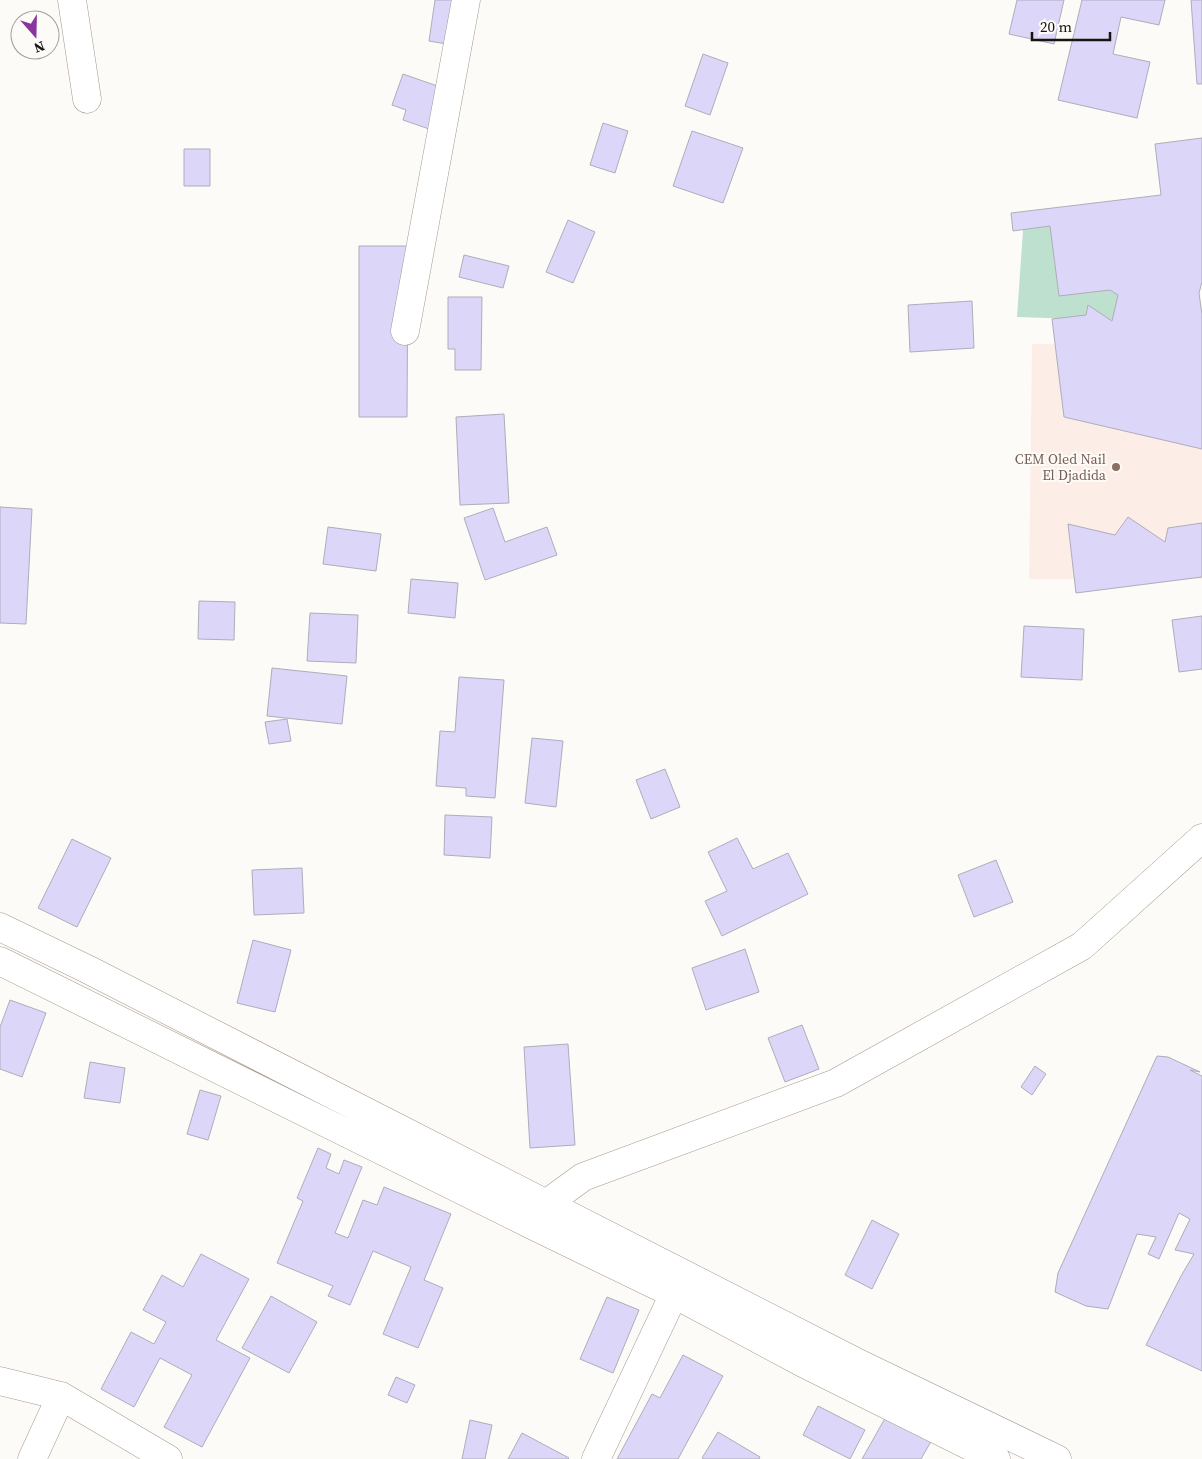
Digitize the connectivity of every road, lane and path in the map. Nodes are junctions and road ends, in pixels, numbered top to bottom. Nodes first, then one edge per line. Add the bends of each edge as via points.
1 (72, 0) edge
2 (466, 0) edge
3 (87, 99) dead end
4 (404, 331) dead end
5 (1202, 838) edge
6 (0, 927) edge
7 (0, 961) edge
8 (541, 1216) junction
9 (674, 1294) junction
10 (0, 1380) edge
11 (61, 1396) junction
12 (955, 1450) edge
13 (32, 1459) edge
14 (168, 1459) edge
15 (596, 1459) edge
16 (996, 1459) edge
17 (1057, 1459) edge

1 - 3 street
2 - 4 street
5 - 8 street via 1082,946 836,1084 583,1177
6 - 8 street via 87,969
7 - 8 street
8 - 9 street
8 - 17 street
9 - 12 street
9 - 15 street
10 - 11 street
11 - 13 street
11 - 14 street
12 - 16 street

